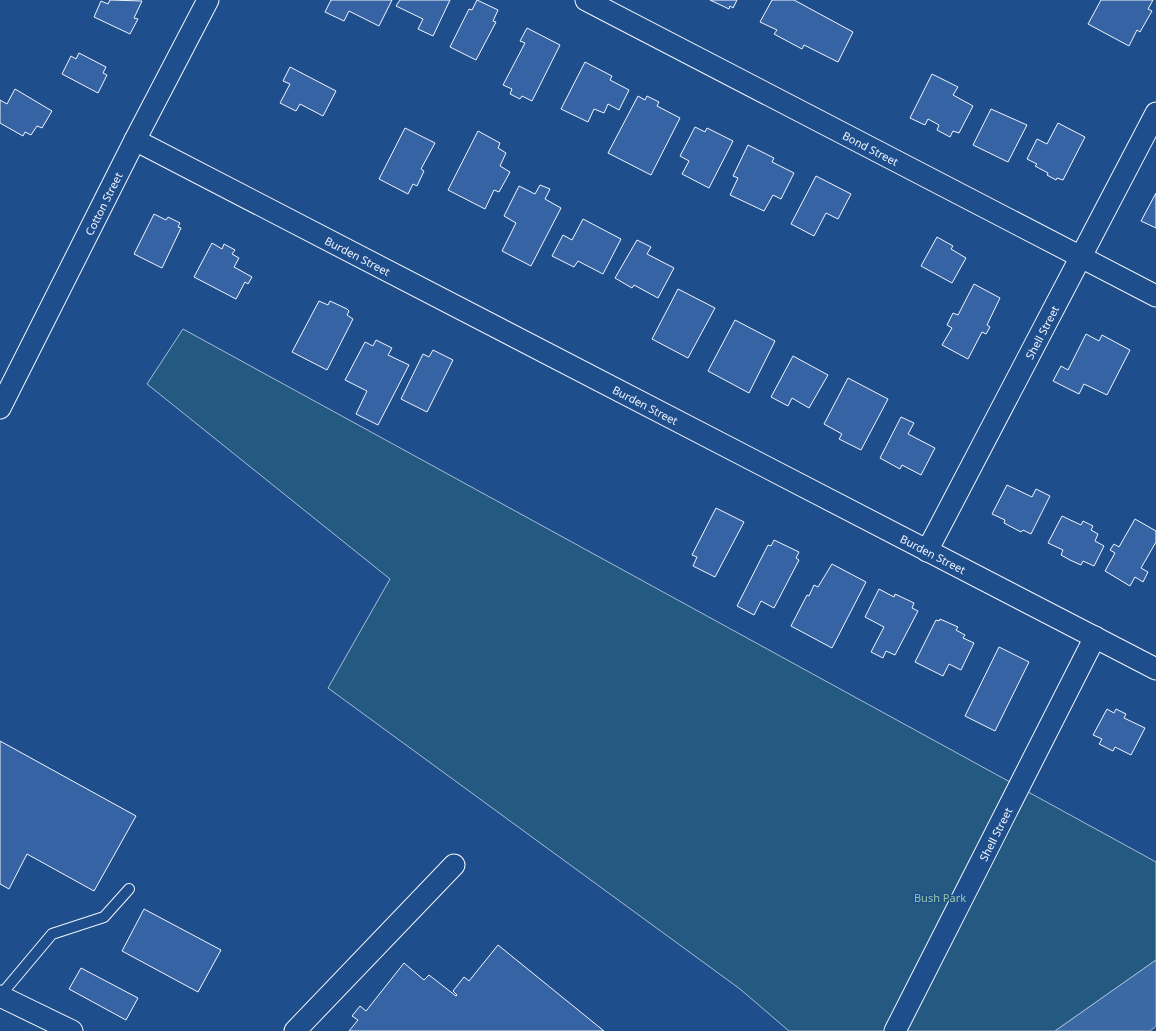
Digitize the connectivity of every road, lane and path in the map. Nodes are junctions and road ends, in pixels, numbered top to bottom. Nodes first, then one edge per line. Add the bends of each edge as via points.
1 (208, 0) edge
2 (586, 0) edge
3 (1156, 112) edge
4 (135, 140) junction
5 (1080, 256) junction
6 (1156, 296) edge
7 (0, 408) edge
8 (927, 551) junction
9 (1095, 637) junction
10 (1156, 669) edge
11 (454, 865) dead end
12 (129, 889) dead end
13 (0, 996) edge
14 (72, 1031) edge
15 (295, 1031) edge
16 (895, 1031) edge

1 - 4 street, Cotton Street
2 - 5 street, Bond Street
3 - 5 street, Shell Street
4 - 7 street, Cotton Street
4 - 8 street, Burden Street
5 - 6 street, Bond Street
5 - 8 street, Shell Street
8 - 9 street, Burden Street
9 - 10 street, Burden Street
9 - 16 street, Shell Street
11 - 15 street
12 - 13 lane via 104,917 52,934
13 - 14 street

